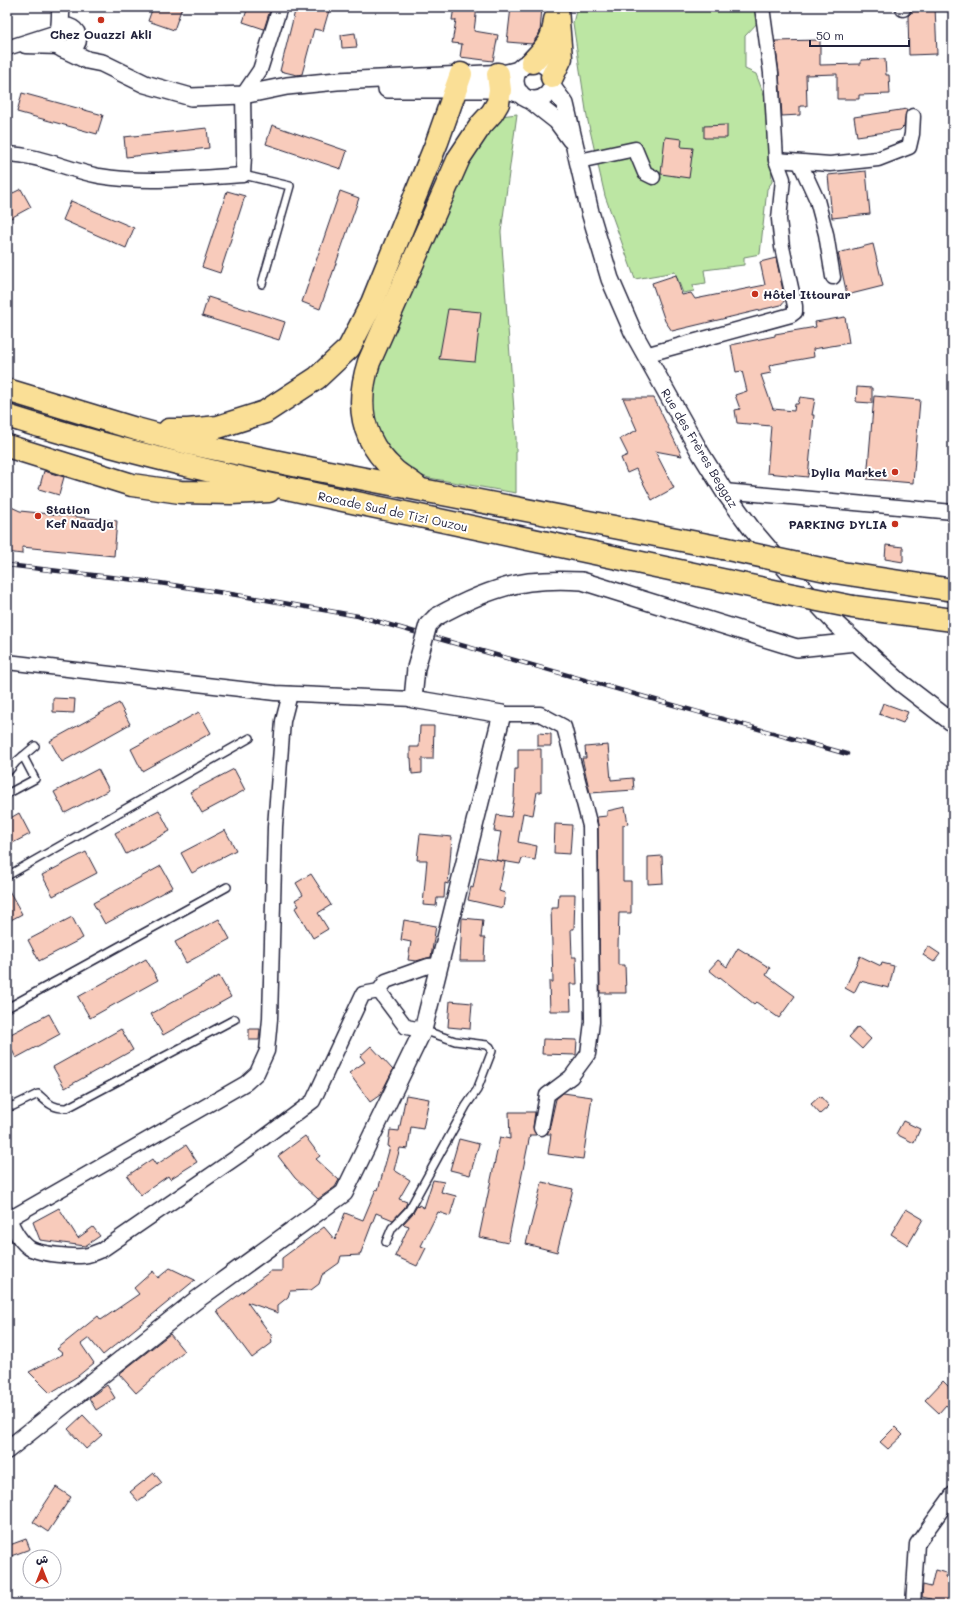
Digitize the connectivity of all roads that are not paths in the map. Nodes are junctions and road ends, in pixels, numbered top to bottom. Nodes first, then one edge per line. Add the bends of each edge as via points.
1 (61, 7) edge
2 (66, 7) edge
3 (280, 7) edge
4 (762, 7) edge
5 (558, 8) edge
6 (65, 37) junction
7 (10, 47) edge
8 (459, 81) junction
9 (516, 81) junction
10 (552, 82) junction
11 (243, 95) junction
12 (913, 116) dead end
13 (577, 153) junction
14 (7, 154) edge
15 (776, 160) junction
16 (800, 163) junction
17 (243, 174) junction
18 (653, 177) dead end
19 (833, 277) dead end
20 (262, 284) dead end
21 (645, 355) junction
22 (7, 390) edge
23 (7, 416) edge
24 (136, 429) junction
25 (7, 446) edge
26 (420, 489) junction
27 (293, 490) junction
28 (724, 491) junction
29 (953, 512) edge
30 (953, 590) edge
31 (953, 620) edge
32 (856, 642) junction
33 (7, 662) edge
34 (290, 694) junction
35 (412, 699) junction
36 (502, 714) junction
37 (953, 723) edge
38 (250, 738) dead end
39 (35, 746) dead end
40 (23, 756) junction
41 (7, 773) edge
42 (7, 794) edge
43 (7, 876) edge
44 (227, 888) dead end
45 (440, 965) junction
46 (380, 991) junction
47 (7, 1008) edge
48 (235, 1019) dead end
49 (423, 1030) junction
50 (7, 1104) edge
51 (541, 1128) dead end
52 (8, 1216) edge
53 (386, 1242) dead end
54 (7, 1450) edge
55 (953, 1494) edge
56 (913, 1604) edge

1 - 6 street
2 - 6 street
3 - 11 street via 260,70
4 - 15 street via 771,73
5 - 9 main road via 552,37
5 - 10 main road via 561,58
6 - 7 street
6 - 11 street via 84,46 102,64 145,84 191,97
8 - 9 street
8 - 11 street via 337,81
8 - 24 main road via 372,303 349,348 317,378 266,412 211,428
9 - 10 street, Rue des Frères Beggaz via 543,64 550,71
9 - 10 street via 534,100 545,96
9 - 13 street via 556,121
9 - 26 main road via 500,97 496,108 469,141 459,158 363,380 364,423 372,442 393,469
10 - 13 street, Rue des Frères Beggaz via 565,104
11 - 17 street
12 - 16 street via 909,147 878,159 830,164
13 - 18 street via 635,150 645,173
13 - 21 street, Rue des Frères Beggaz via 590,212 610,279
14 - 17 street via 24,154 98,175 125,179 171,180
15 - 16 street
15 - 21 street via 783,179 779,219 782,247 795,312
16 - 19 street via 817,200
17 - 20 lane via 290,186
21 - 28 street, Rue des Frères Beggaz
22 - 24 main road, Rocade Sud de Tizi Ouzou
23 - 27 main road, Rocade Sud de Tizi Ouzou via 95,442
24 - 26 main road, Rocade Sud de Tizi Ouzou via 200,445
25 - 27 main road via 132,485 180,492
26 - 30 main road, Rocade Sud de Tizi Ouzou, bridge via 835,572
27 - 31 main road, Rocade Sud de Tizi Ouzou, bridge via 853,607
28 - 29 street
28 - 32 street, Rue des Frères Beggaz via 751,528 796,581
32 - 35 street, bridge via 796,648 582,581 528,582 451,608 428,625 416,668
32 - 37 street, Rue des Frères Beggaz via 901,683
33 - 34 street
34 - 35 street
34 - 52 street via 283,721 275,827 270,1019 267,1051 257,1073 246,1083
35 - 36 street
36 - 45 street
36 - 51 street via 540,714 564,727 590,826 592,1022 588,1054 571,1077 547,1095
38 - 43 lane
39 - 40 lane
40 - 41 lane
40 - 42 lane via 35,779
44 - 47 lane
45 - 46 street via 428,966 386,981
45 - 49 street
46 - 49 street via 406,1027
46 - 52 street via 363,994 313,1101 253,1146 102,1250 87,1256 68,1256 29,1248 17,1236
48 - 50 lane via 67,1108 58,1109 38,1094 13,1106
49 - 53 lane via 455,1041 487,1045 492,1051 477,1090 409,1210 392,1228
49 - 54 street via 344,1193 195,1301
55 - 56 street via 917,1544

